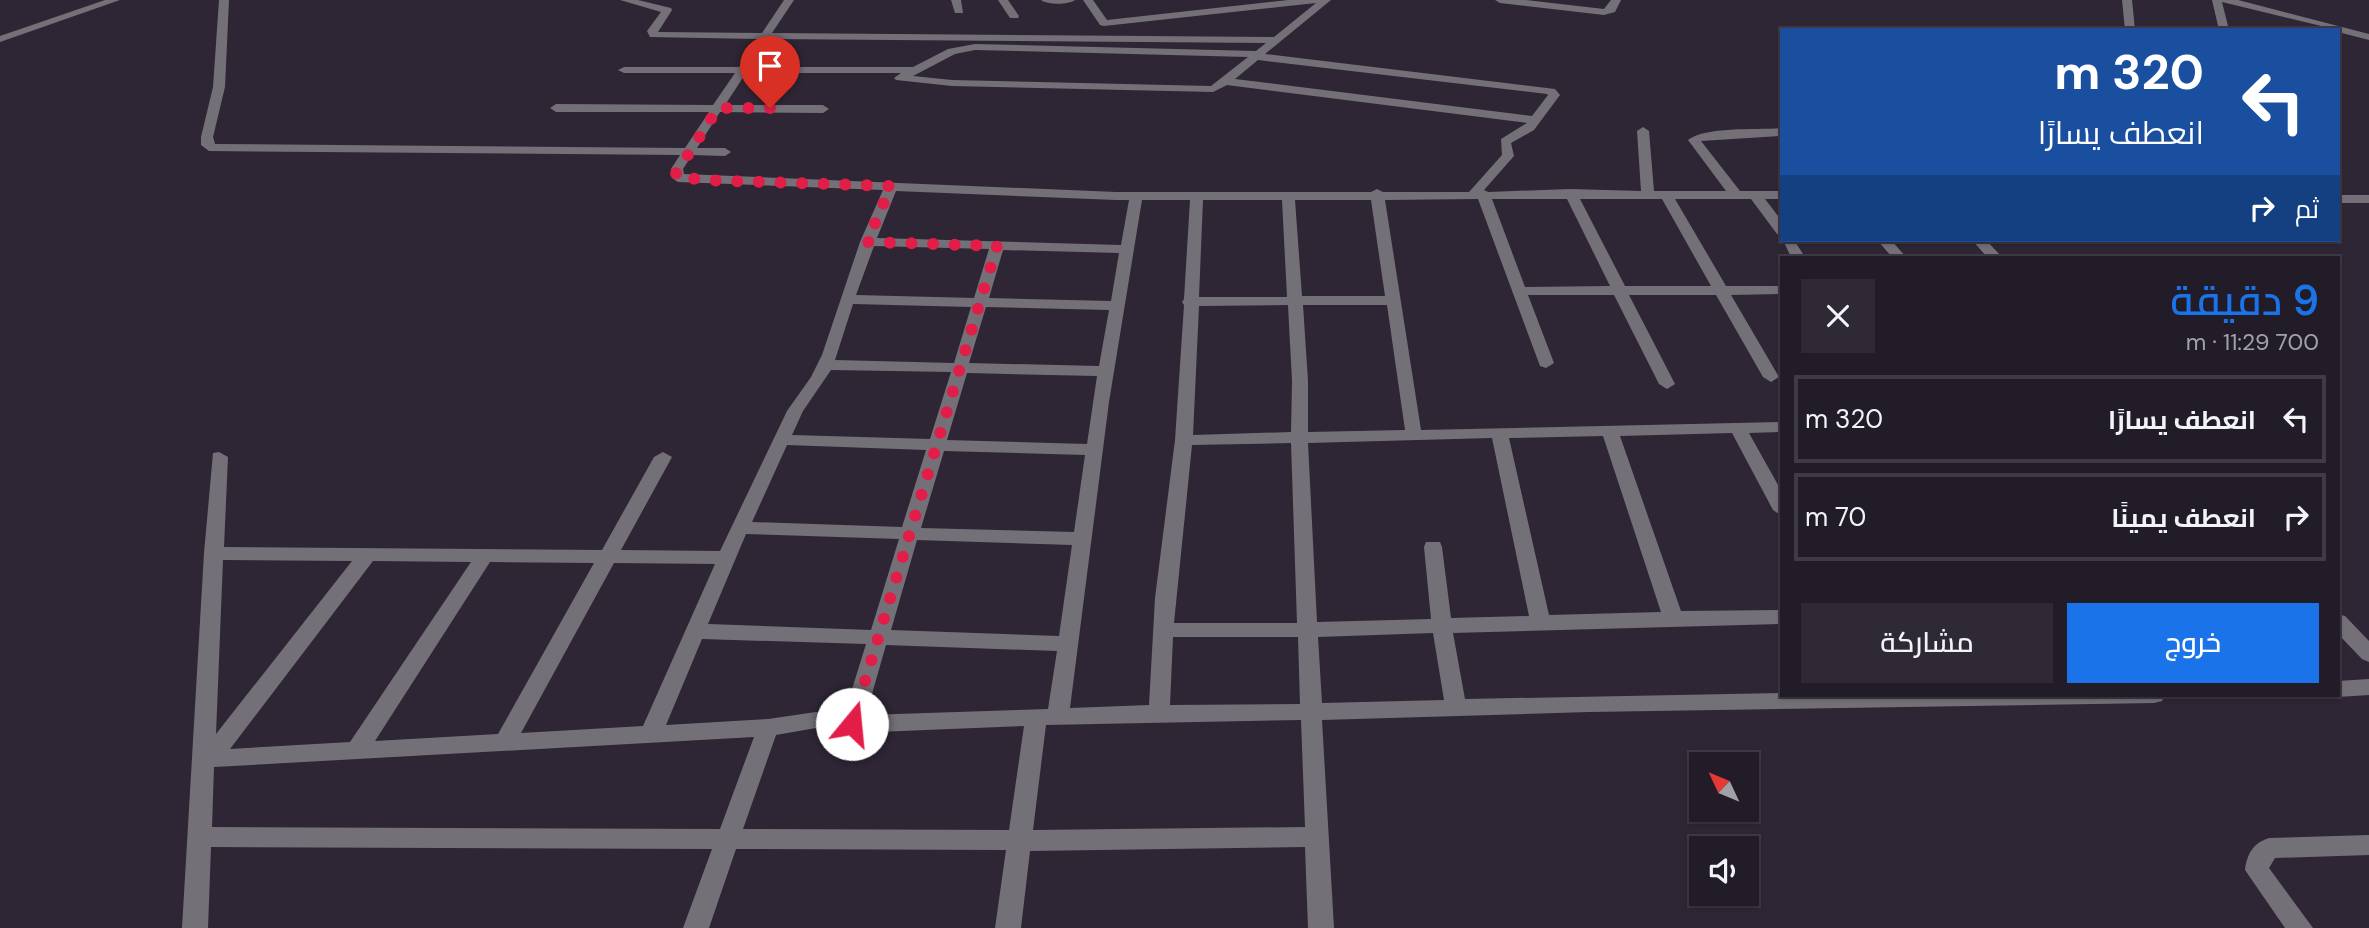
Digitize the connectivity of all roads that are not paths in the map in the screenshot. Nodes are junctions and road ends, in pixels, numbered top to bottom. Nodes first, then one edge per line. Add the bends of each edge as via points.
1 (115, 0) edge
2 (224, 0) edge
3 (625, 0) edge
4 (789, 0) edge
5 (1003, 0) edge
6 (1046, 0) edge
7 (1070, 0) edge
8 (1088, 0) edge
9 (1316, 0) edge
10 (1326, 0) edge
11 (1500, 0) edge
12 (1616, 0) edge
13 (2127, 0) edge
14 (2217, 0) edge
15 (2226, 0) edge
16 (1014, 16) dead end
17 (1094, 24) junction
18 (2299, 24) edge
19 (2130, 28) edge
20 (2224, 28) edge
21 (2321, 28) edge
22 (2340, 32) edge
23 (768, 35) junction
24 (1043, 36) junction
25 (2369, 37) edge
26 (0, 38) edge
27 (1275, 40) junction
28 (1257, 55) junction
29 (744, 69) junction
30 (624, 70) dead end
31 (914, 70) junction
32 (1394, 72) junction
33 (1225, 81) junction
34 (1368, 99) junction
35 (556, 108) dead end
36 (718, 108) junction
37 (823, 109) dead end
38 (1533, 120) junction
39 (1643, 131) dead end
40 (1780, 132) edge
41 (688, 152) junction
42 (725, 152) dead end
43 (891, 186) junction
44 (1377, 193) junction
45 (1570, 193) junction
46 (1478, 194) junction
47 (1648, 194) junction
48 (1666, 194) junction
49 (1288, 195) junction
50 (1735, 195) junction
51 (1755, 195) junction
52 (1780, 195) edge
53 (1136, 196) junction
54 (1197, 196) junction
55 (2340, 198) edge
56 (2369, 199) edge
57 (1780, 228) edge
58 (867, 242) junction
59 (1886, 242) edge
60 (1981, 242) edge
61 (997, 246) junction
62 (1128, 249) junction
63 (1898, 256) edge
64 (1994, 256) edge
65 (1621, 290) junction
66 (1721, 290) junction
67 (1780, 290) edge
68 (1521, 291) junction
69 (847, 299) junction
70 (1393, 300) junction
71 (1189, 302) junction
72 (1293, 302) junction
73 (980, 304) junction
74 (1117, 306) junction
75 (1546, 362) dead end
76 (826, 365) junction
77 (960, 368) junction
78 (1107, 371) junction
79 (1771, 377) dead end
80 (1667, 384) dead end
81 (1780, 427) edge
82 (1738, 428) junction
83 (1610, 432) junction
84 (1500, 434) junction
85 (1414, 436) junction
86 (1299, 439) junction
87 (781, 440) junction
88 (1184, 440) junction
89 (937, 444) junction
90 (1094, 450) junction
91 (219, 457) dead end
92 (663, 457) dead end
93 (1780, 506) edge
94 (740, 528) junction
95 (910, 534) junction
96 (1082, 539) junction
97 (1433, 547) dead end
98 (213, 553) junction
99 (367, 555) junction
100 (485, 555) junction
101 (608, 556) junction
102 (727, 558) junction
103 (1780, 617) edge
104 (1674, 618) junction
105 (1540, 622) junction
106 (2340, 623) edge
107 (1442, 626) junction
108 (1163, 629) junction
109 (1307, 630) junction
110 (695, 631) junction
111 (878, 638) junction
112 (1068, 644) junction
113 (2369, 654) edge
114 (2369, 687) edge
115 (2340, 689) edge
116 (2038, 697) edge
117 (1456, 707) junction
118 (1313, 712) junction
119 (1160, 713) junction
120 (1047, 716) junction
121 (852, 724) junction
122 (768, 728) junction
123 (651, 734) junction
124 (505, 742) junction
125 (356, 751) junction
126 (207, 759) junction
127 (199, 837) junction
128 (1318, 837) junction
129 (729, 840) junction
130 (1022, 841) junction
131 (2369, 845) edge
132 (195, 928) edge
133 (696, 928) edge
134 (1008, 928) edge
135 (1321, 928) edge
136 (2300, 928) edge

1 - 26 street
2 - 41 street via 219,87 207,137 213,148
3 - 23 street via 667,10 654,34
4 - 23 street
5 - 16 street
6 - 7 street
8 - 17 street
9 - 17 street
10 - 27 street
11 - 12 street via 1604,12 1611,10
13 - 19 street
14 - 20 street
15 - 18 street
17 - 24 street
18 - 21 street
22 - 25 street
23 - 24 street
23 - 29 street
24 - 27 street
27 - 28 street
28 - 31 street via 975,47 952,51
28 - 32 street
28 - 33 street
29 - 30 street
29 - 31 street
29 - 36 street
31 - 33 street via 900,78 1209,89
32 - 34 street
32 - 38 street via 1551,91 1554,94
33 - 34 street
34 - 38 street
35 - 36 street
36 - 37 street
36 - 41 street
38 - 46 street via 1530,127 1505,142 1508,156
39 - 47 street
40 - 50 street via 1694,140
41 - 42 street
41 - 43 street via 677,170 678,178
43 - 53 street
43 - 58 street
44 - 46 street
44 - 49 street
44 - 70 street
45 - 46 street
45 - 47 street
45 - 65 street
46 - 68 street
47 - 48 street
48 - 50 street
48 - 66 street
49 - 54 street
49 - 72 street
50 - 51 street
51 - 52 street
51 - 57 street
53 - 54 street
53 - 62 street
54 - 71 street
55 - 56 street
58 - 61 street
58 - 69 street
59 - 63 street
60 - 64 street
61 - 62 street
61 - 73 street
62 - 74 street
65 - 66 street
65 - 68 street
65 - 80 street
66 - 67 street
66 - 79 street
68 - 75 street
69 - 73 street
69 - 76 street
70 - 72 street
70 - 85 street
71 - 72 street
71 - 88 street
72 - 86 street via 1300,381
73 - 74 street
73 - 77 street
74 - 78 street
76 - 77 street
76 - 87 street
77 - 78 street
77 - 89 street
78 - 90 street
81 - 82 street
82 - 83 street
82 - 93 street
83 - 84 street
83 - 104 street
84 - 85 street
84 - 105 street
85 - 86 street
86 - 88 street
86 - 109 street
87 - 89 street
87 - 94 street
88 - 108 street
89 - 90 street
89 - 95 street
90 - 96 street
91 - 98 street
92 - 101 street
94 - 95 street
94 - 102 street
95 - 96 street
95 - 111 street
96 - 112 street
97 - 107 street
98 - 99 street
98 - 126 street
99 - 100 street
99 - 126 street
100 - 101 street
100 - 125 street
101 - 102 street
101 - 124 street
102 - 110 street
103 - 104 street
104 - 105 street
105 - 107 street
106 - 113 street
107 - 109 street
107 - 117 street
108 - 109 street
108 - 119 street
109 - 118 street
110 - 111 street
110 - 123 street
111 - 112 street
111 - 121 street
112 - 120 street
114 - 115 street
116 - 117 street
117 - 118 street
118 - 119 street
118 - 128 street
119 - 120 street
120 - 121 street
120 - 130 street
121 - 122 street via 816,720
122 - 123 street
122 - 129 street
123 - 124 street
124 - 125 street
125 - 126 street
126 - 127 street
127 - 129 street
127 - 132 street
128 - 130 street
128 - 135 street
129 - 130 street
129 - 133 street
130 - 134 street
131 - 136 street via 2269,848 2259,859 2257,870

